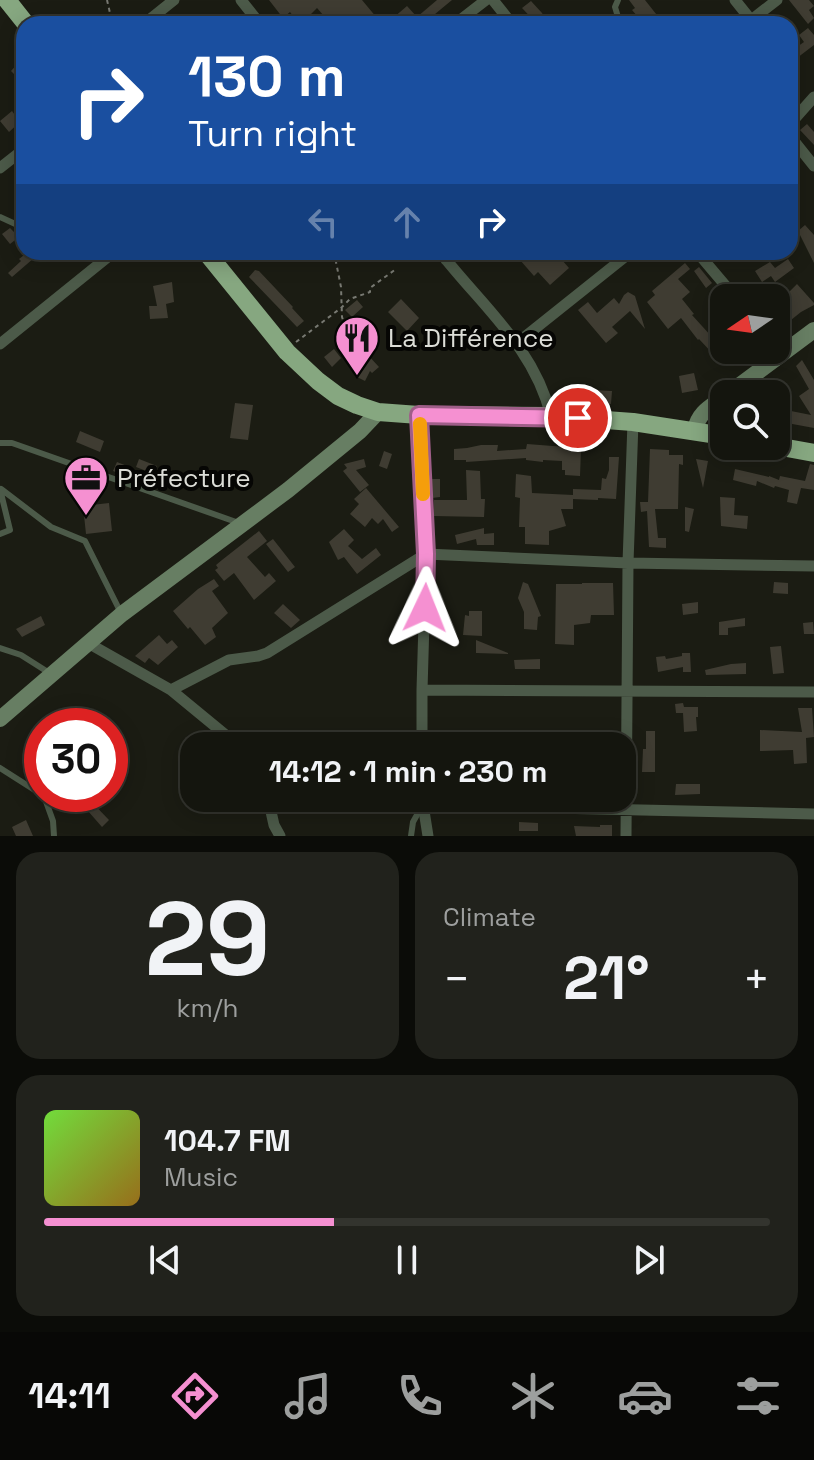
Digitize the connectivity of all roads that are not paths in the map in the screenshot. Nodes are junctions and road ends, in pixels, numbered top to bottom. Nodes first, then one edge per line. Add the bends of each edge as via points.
1 (7, 0) edge
2 (174, 0) edge
3 (241, 0) edge
4 (486, 0) edge
5 (493, 0) edge
6 (777, 0) edge
7 (20, 16) edge
8 (154, 16) edge
9 (254, 16) edge
10 (465, 16) edge
11 (506, 16) edge
12 (756, 16) edge
13 (814, 97) edge
14 (798, 115) edge
15 (798, 146) edge
16 (16, 155) edge
17 (814, 166) edge
18 (0, 168) edge
19 (104, 260) edge
20 (212, 260) edge
21 (446, 260) edge
22 (621, 260) edge
23 (704, 260) edge
24 (724, 284) edge
25 (811, 339) edge
26 (517, 343) junction
27 (0, 344) edge
28 (790, 346) edge
29 (763, 364) edge
30 (744, 380) edge
31 (710, 407) edge
32 (378, 412) junction
33 (419, 415) junction
34 (551, 416) junction
35 (633, 422) junction
36 (695, 430) junction
37 (710, 433) edge
38 (0, 443) edge
39 (790, 449) edge
40 (814, 453) edge
41 (0, 488) edge
42 (243, 525) junction
43 (0, 534) edge
44 (426, 554) junction
45 (628, 563) junction
46 (814, 566) edge
47 (122, 614) junction
48 (88, 643) junction
49 (0, 648) edge
50 (51, 674) junction
51 (171, 690) junction
52 (422, 690) junction
53 (627, 691) junction
54 (814, 692) edge
55 (1, 719) edge
56 (222, 732) edge
57 (422, 732) edge
58 (627, 732) edge
59 (0, 768) edge
60 (636, 809) edge
61 (270, 812) edge
62 (417, 812) edge
63 (424, 812) edge
64 (626, 812) edge
65 (814, 814) edge
66 (273, 832) edge
67 (54, 836) edge
68 (411, 836) edge
69 (428, 836) edge
70 (626, 836) edge

1 - 7 highway
2 - 8 street
3 - 9 street
4 - 10 street
5 - 11 street
6 - 12 street
13 - 14 street
15 - 17 street
16 - 18 street
19 - 27 street
20 - 32 highway via 287,352 318,381 338,396
21 - 26 street
22 - 26 street
23 - 24 street
25 - 28 main road
26 - 34 street via 534,369
29 - 30 main road
31 - 36 main road
32 - 33 highway
32 - 42 main road
33 - 34 highway
33 - 44 street
34 - 35 highway
35 - 36 highway
35 - 45 street
36 - 37 highway
38 - 42 lane
39 - 40 highway
41 - 43 lane via 10,530
41 - 47 lane via 51,527 85,541
42 - 47 main road
44 - 45 street
44 - 51 street via 267,653 229,660
44 - 52 street
45 - 46 street
45 - 53 street
47 - 48 main road
48 - 50 main road
48 - 51 street
49 - 50 lane
50 - 55 main road
51 - 56 street
52 - 53 street
52 - 57 street
53 - 54 street
53 - 58 street
59 - 67 lane via 44,796
60 - 65 street
61 - 66 street
62 - 68 lane
63 - 69 street
64 - 70 street

